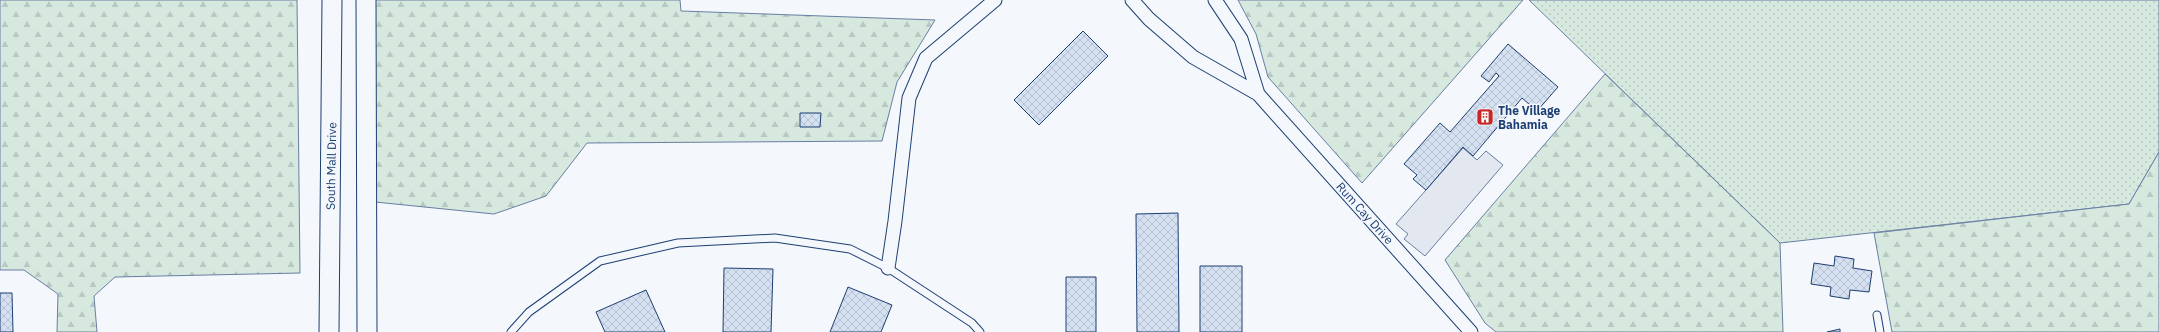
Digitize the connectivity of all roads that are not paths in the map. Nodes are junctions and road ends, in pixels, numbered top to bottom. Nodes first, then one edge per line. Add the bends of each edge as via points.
1 (332, 0) edge
2 (366, 0) edge
3 (995, 0) edge
4 (1132, 0) edge
5 (1215, 0) edge
6 (1258, 94) junction
7 (888, 268) junction
8 (1877, 315) dead end
9 (329, 332) edge
10 (367, 332) edge
11 (511, 332) edge
12 (980, 332) edge
13 (1471, 332) edge
14 (1880, 332) edge

1 - 9 street, South Mall Drive
2 - 10 street
3 - 7 street via 926,58 909,98
4 - 6 street, Rum Cay Drive via 1149,19 1193,57
5 - 6 street, Rum Cay Drive via 1241,39
6 - 13 street, Rum Cay Drive
7 - 11 lane via 850,249 775,238 678,244 600,260 529,312
7 - 12 lane via 972,323
8 - 14 lane

